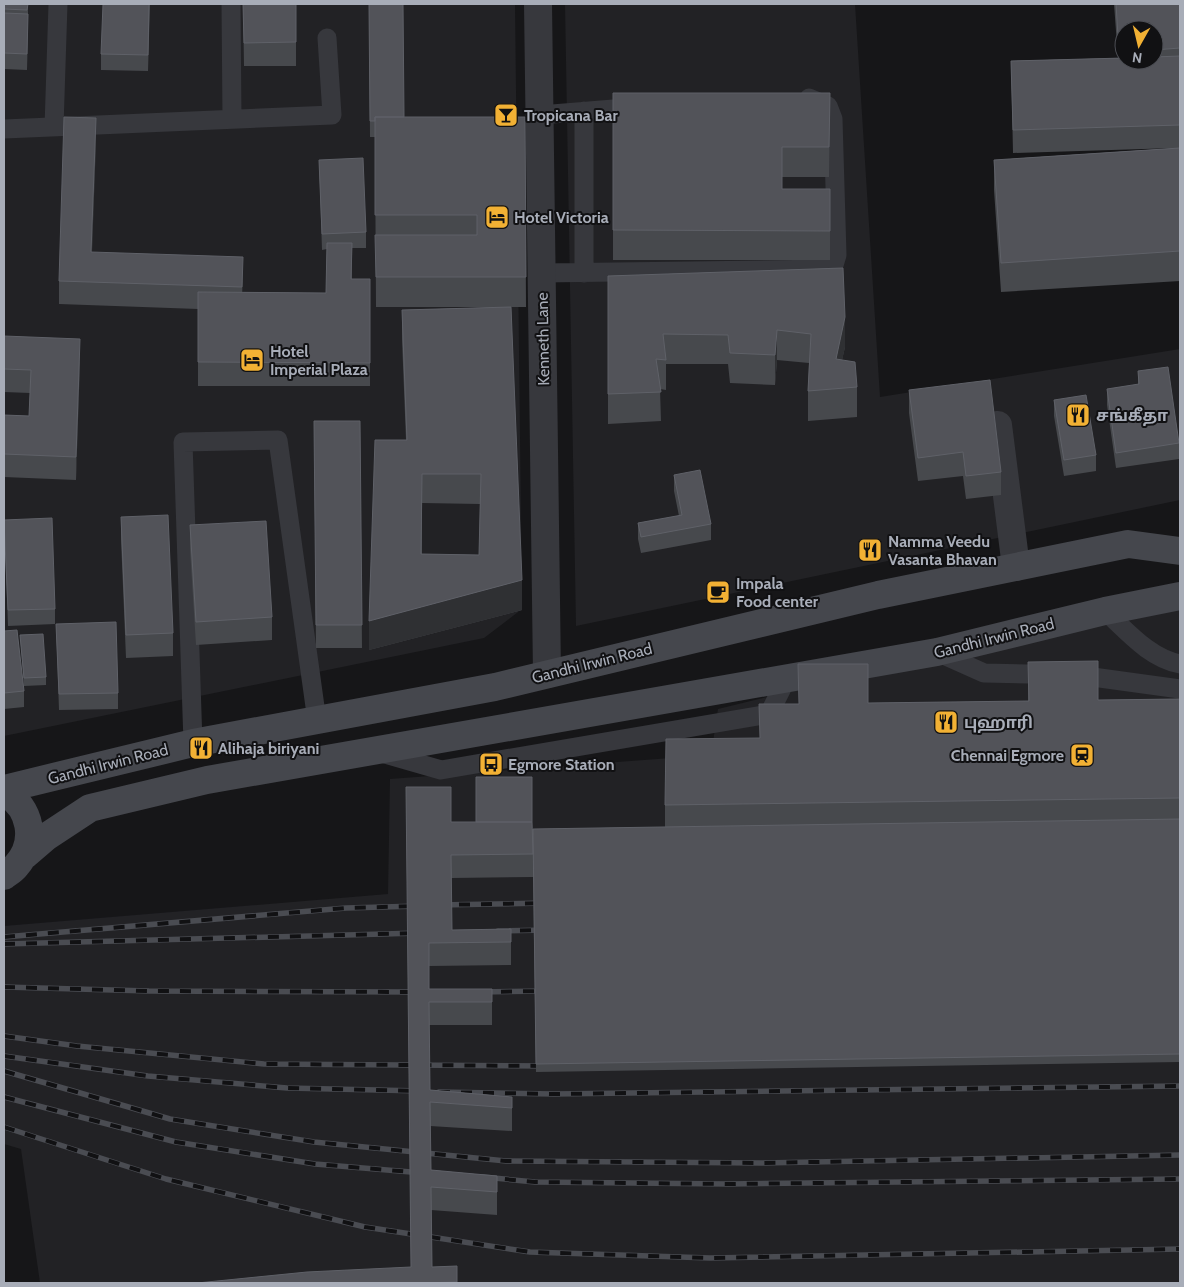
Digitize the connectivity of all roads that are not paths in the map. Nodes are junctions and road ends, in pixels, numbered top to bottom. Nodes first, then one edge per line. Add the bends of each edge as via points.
1 (58, 4) edge
2 (231, 4) edge
3 (538, 4) edge
4 (327, 38) dead end
5 (795, 94) edge
6 (652, 106) edge
7 (584, 111) junction
8 (540, 115) junction
9 (232, 119) junction
10 (54, 127) junction
11 (4, 129) edge
12 (542, 273) junction
13 (584, 273) junction
14 (998, 425) dead end
15 (1180, 551) edge
16 (1016, 567) junction
17 (1180, 596) edge
18 (1105, 610) junction
19 (937, 652) junction
20 (1178, 664) edge
21 (547, 674) junction
22 (1180, 689) edge
23 (317, 721) junction
24 (193, 743) junction
25 (4, 791) edge
26 (25, 855) junction
27 (4, 876) edge

1 - 10 lane
2 - 9 lane
3 - 8 street, Kenneth Lane
4 - 9 lane via 332,115
5 - 13 lane via 828,106 833,119 837,256 834,265 827,270
6 - 7 lane
7 - 8 lane
7 - 13 lane
8 - 12 street, Kenneth Lane
9 - 10 lane
10 - 11 lane
12 - 13 lane
12 - 21 street, Kenneth Lane
14 - 16 street
15 - 16 main road, Gandhi Irwin Road via 1128,544
16 - 21 main road, Gandhi Irwin Road via 878,594
17 - 18 main road, Gandhi Irwin Road
18 - 19 main road, Gandhi Irwin Road
18 - 20 lane via 1150,653
19 - 22 lane via 984,673 1078,676
19 - 26 main road, Gandhi Irwin Road via 207,780 90,808
21 - 23 main road, Gandhi Irwin Road
23 - 24 main road, Gandhi Irwin Road
23 - 24 lane via 278,440 183,442
24 - 25 main road, Gandhi Irwin Road
25 - 26 main road via 23,809 29,824
26 - 27 main road, Gandhi Irwin Road via 16,868

